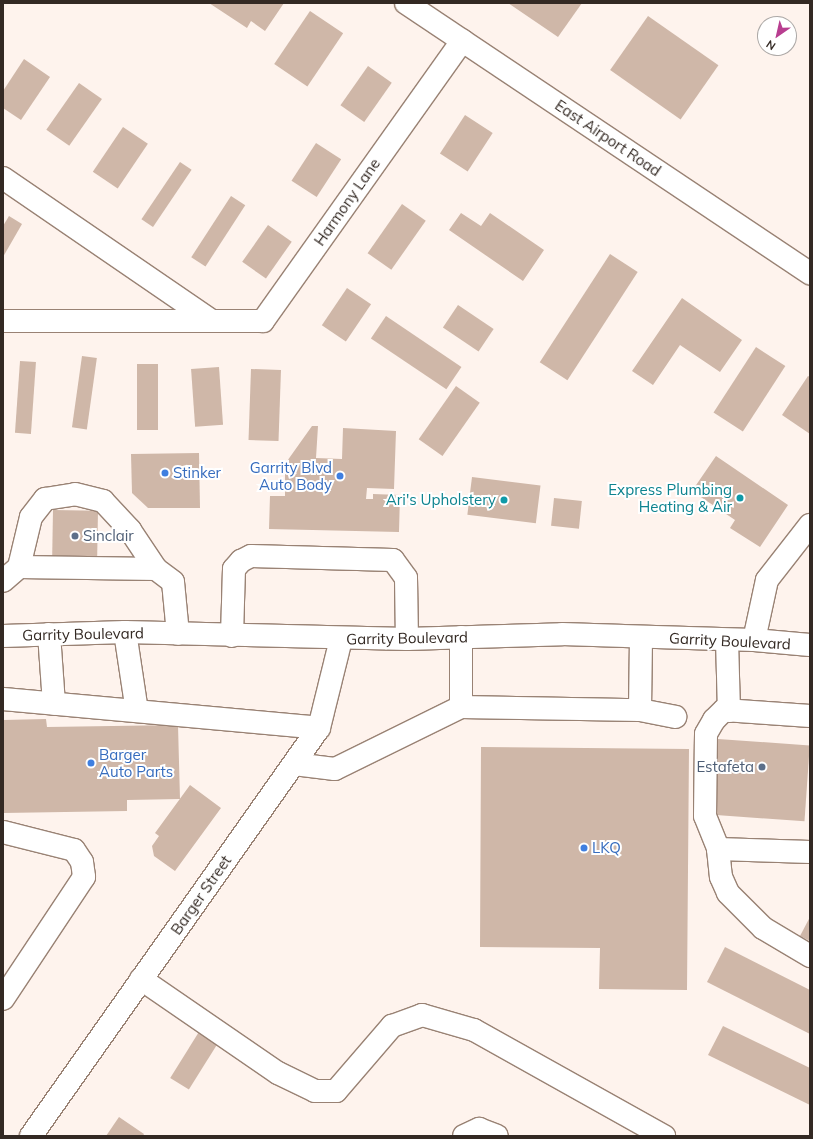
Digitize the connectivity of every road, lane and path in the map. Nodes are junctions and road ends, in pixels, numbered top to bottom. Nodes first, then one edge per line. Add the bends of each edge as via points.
1 (406, 3) edge
2 (462, 41) junction
3 (3, 178) edge
4 (810, 274) edge
5 (210, 320) junction
6 (3, 321) edge
7 (810, 525) edge
8 (156, 569) junction
9 (11, 574) edge
10 (125, 632) junction
11 (49, 634) junction
12 (178, 634) junction
13 (3, 636) edge
14 (232, 636) junction
15 (461, 637) junction
16 (641, 637) junction
17 (341, 639) junction
18 (407, 639) junction
19 (727, 640) junction
20 (754, 640) junction
21 (810, 645) edge
22 (3, 700) edge
23 (54, 704) junction
24 (461, 707) junction
25 (640, 710) junction
26 (729, 710) junction
27 (137, 711) junction
28 (810, 716) edge
29 (675, 717) dead end
30 (319, 728) junction
31 (294, 764) junction
32 (3, 832) edge
33 (718, 849) junction
34 (810, 852) edge
35 (810, 956) edge
36 (142, 980) junction
37 (3, 999) edge
38 (31, 1136) edge
39 (464, 1136) edge
40 (497, 1136) edge
41 (664, 1136) edge

1 - 2 street, East Airport Road
2 - 4 street, East Airport Road
2 - 5 street, Harmony Lane via 263,321
3 - 5 street
5 - 6 street, Harmony Lane
7 - 20 street via 768,580
8 - 9 street
8 - 9 street via 130,530 103,501 75,494 45,500 31,517
8 - 12 street via 173,582
10 - 11 street, Garrity Boulevard
10 - 12 street, Garrity Boulevard
10 - 27 street
11 - 13 street, Garrity Boulevard
11 - 23 street
12 - 14 street, Garrity Boulevard
14 - 17 street, Garrity Boulevard
14 - 18 street via 234,569 251,556 393,560 406,578
15 - 16 street, Garrity Boulevard via 562,634
15 - 18 street, Garrity Boulevard
15 - 24 street
16 - 19 street, Garrity Boulevard
16 - 25 street
17 - 18 street, Garrity Boulevard
17 - 30 street, Barger Street
19 - 20 street, Garrity Boulevard
19 - 26 street
20 - 21 street, Garrity Boulevard
22 - 23 street
23 - 27 street
24 - 25 street
24 - 31 street via 335,769
25 - 29 street
26 - 28 street
26 - 33 street via 724,710 714,720 706,734 705,816
27 - 30 street
30 - 31 street, Barger Street
31 - 36 street, Barger Street
32 - 37 street via 74,850 82,862 84,877
33 - 34 street
33 - 35 street via 721,877 728,893 763,928
36 - 38 street, Barger Street
36 - 41 street via 278,1073 316,1091 336,1091 392,1026 422,1015 474,1030
39 - 40 street via 479,1129

